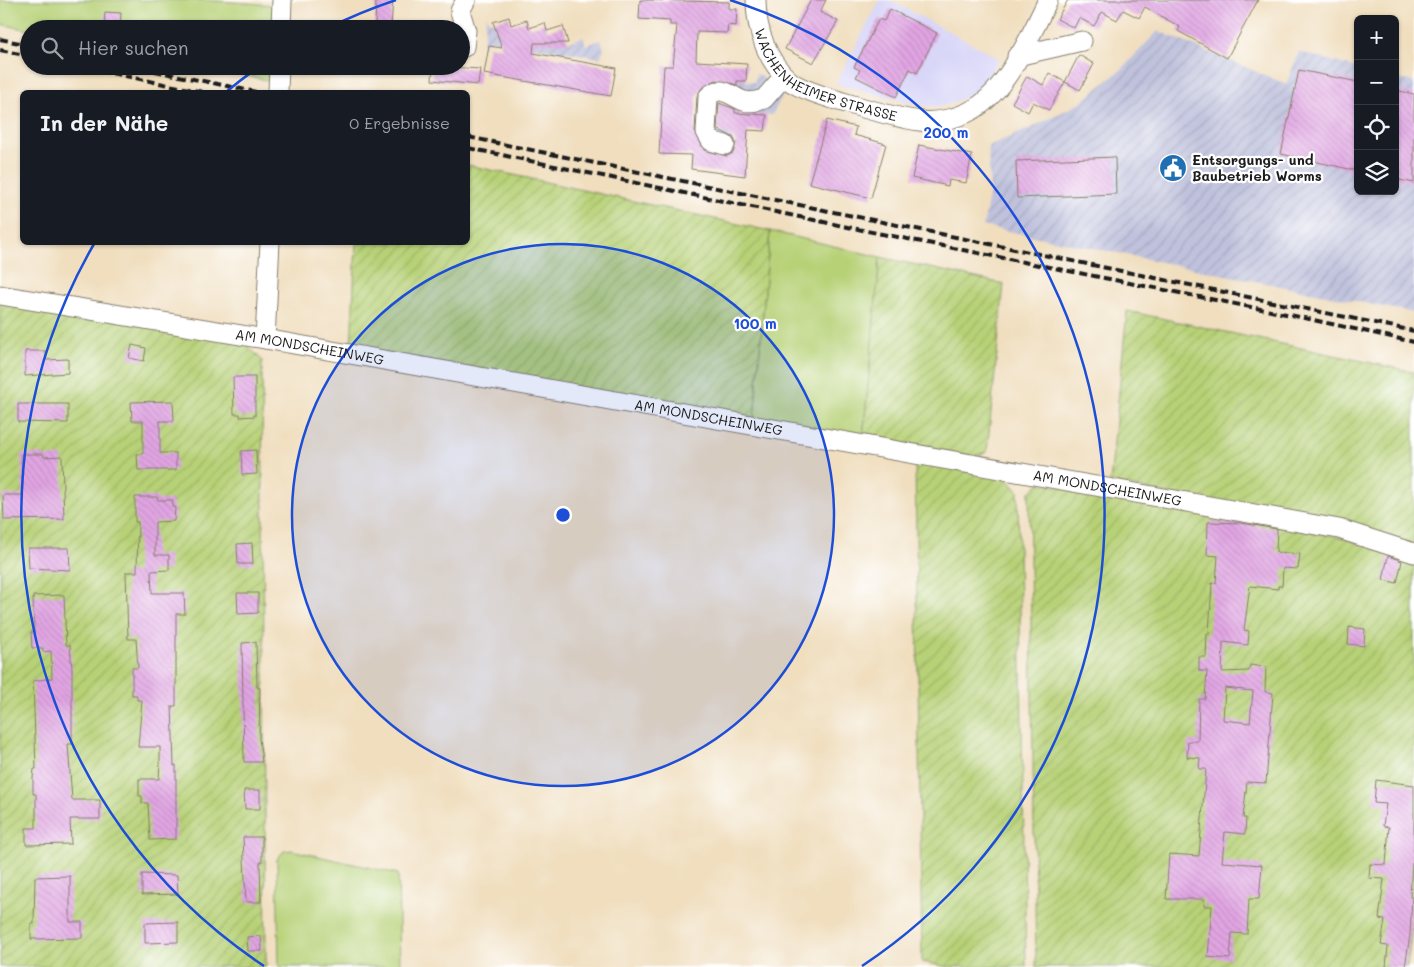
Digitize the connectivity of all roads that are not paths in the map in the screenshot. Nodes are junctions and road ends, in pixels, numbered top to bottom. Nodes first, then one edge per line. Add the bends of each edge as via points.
1 (282, 0) edge
2 (466, 0) edge
3 (756, 0) edge
4 (1048, 0) edge
5 (281, 20) edge
6 (463, 20) edge
7 (1082, 41) dead end
8 (1017, 56) junction
9 (279, 75) edge
10 (784, 76) junction
11 (278, 90) edge
12 (725, 145) dead end
13 (270, 245) edge
14 (0, 295) edge
15 (265, 339) junction
16 (1414, 554) edge

1 - 5 street
2 - 6 street via 460,11
3 - 10 street, WACHENHEIMER STRASSE via 767,52
4 - 8 street, WACHENHEIMER STRASSE
7 - 8 street
8 - 10 street, WACHENHEIMER STRASSE via 987,99 959,116 938,120 920,121 827,97 797,87
9 - 11 street
10 - 12 street via 764,99 746,102 731,92 721,91 708,97 706,132 711,141
13 - 15 street
14 - 15 street, AM MONDSCHEINWEG
15 - 16 street, AM MONDSCHEINWEG via 1339,529

